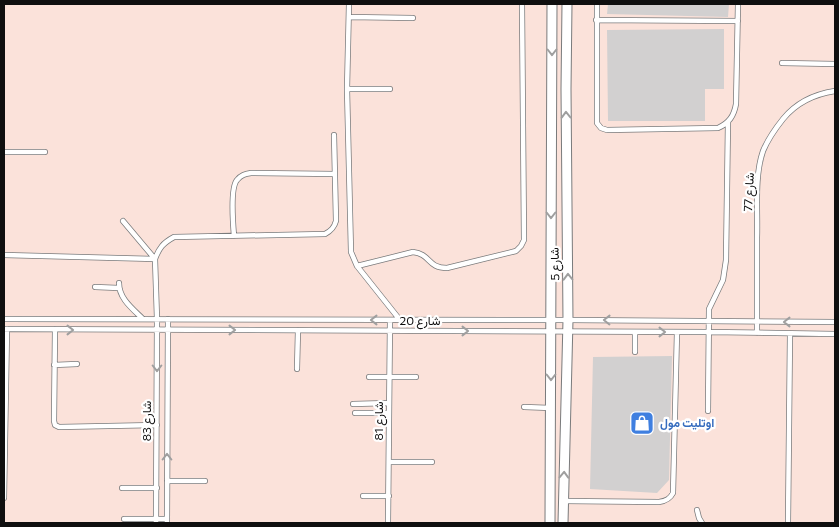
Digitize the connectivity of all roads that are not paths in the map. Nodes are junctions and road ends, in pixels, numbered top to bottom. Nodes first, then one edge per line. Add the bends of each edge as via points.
1 (349, 4) edge
2 (522, 4) edge
3 (552, 4) edge
4 (567, 4) edge
5 (597, 4) edge
6 (738, 4) edge
7 (349, 17) junction
8 (413, 18) dead end
9 (596, 20) junction
10 (738, 21) junction
11 (782, 63) dead end
12 (835, 64) edge
13 (347, 89) junction
14 (390, 89) dead end
15 (835, 91) edge
16 (728, 122) junction
17 (334, 135) dead end
18 (4, 152) edge
19 (46, 152) dead end
20 (335, 174) junction
21 (123, 221) dead end
22 (234, 236) junction
23 (4, 255) edge
24 (155, 259) junction
25 (357, 266) junction
26 (95, 287) dead end
27 (4, 319) edge
28 (89, 319) junction
29 (142, 319) junction
30 (157, 319) junction
31 (168, 319) junction
32 (390, 320) junction
33 (400, 320) junction
34 (551, 320) junction
35 (568, 320) junction
36 (709, 321) junction
37 (757, 322) junction
38 (835, 322) edge
39 (6, 329) edge
40 (55, 330) junction
41 (90, 330) junction
42 (157, 330) junction
43 (168, 330) junction
44 (298, 330) junction
45 (390, 331) junction
46 (551, 331) junction
47 (568, 331) junction
48 (635, 332) junction
49 (677, 332) junction
50 (709, 332) junction
51 (757, 333) junction
52 (790, 334) junction
53 (835, 334) edge
54 (635, 352) dead end
55 (77, 364) dead end
56 (54, 365) junction
57 (297, 369) dead end
58 (369, 377) dead end
59 (389, 377) junction
60 (416, 377) dead end
61 (389, 403) junction
62 (353, 404) dead end
63 (524, 407) dead end
64 (551, 408) junction
65 (708, 411) dead end
66 (355, 413) dead end
67 (389, 413) junction
68 (157, 425) junction
69 (389, 462) junction
70 (432, 462) dead end
71 (167, 481) junction
72 (205, 481) dead end
73 (122, 488) dead end
74 (157, 488) junction
75 (363, 496) dead end
76 (389, 496) junction
77 (4, 498) edge
78 (563, 501) junction
79 (697, 510) dead end
80 (124, 519) dead end
81 (156, 521) edge
82 (167, 521) edge
83 (388, 523) edge
84 (550, 523) edge
85 (563, 523) edge
86 (702, 523) edge
87 (788, 523) edge

1 - 7 lane
2 - 25 lane via 524,240 521,246 447,268 433,266 425,256 413,252
3 -> 34 street, شارع 5
35 -> 4 street, شارع 5
5 - 9 lane
6 - 10 lane
7 - 8 lane
7 - 13 lane
9 - 10 lane
9 - 16 lane via 597,123 601,128 718,128
10 - 16 lane via 736,104
11 - 12 lane
13 - 14 lane
13 - 25 lane via 351,252
15 - 37 lane, شارع 77 via 797,105 777,127 763,153 758,197
16 - 36 lane via 725,265 719,290 709,309
17 - 20 lane
18 - 19 lane
20 - 22 lane via 336,221 330,232
20 - 22 lane via 242,175 233,190
21 - 24 lane
22 - 24 lane via 174,237 158,249
23 - 24 lane
24 - 30 lane, شارع 83
25 - 33 lane
26 - 29 lane via 119,286 122,298
27 - 28 lane, شارع 20
28 - 29 lane, شارع 20
28 - 41 lane
29 - 30 lane, شارع 20
30 - 31 lane, شارع 20
30 - 42 lane, شارع 83
32 -> 31 lane, شارع 20
31 - 43 lane, شارع 83
32 - 33 lane, شارع 20
32 - 45 lane, شارع 81
33 - 34 lane, شارع 20
34 - 35 lane, شارع 20
34 - 46 street, شارع 5
36 -> 35 lane, شارع 20
35 - 47 street, شارع 5
36 - 37 lane, شارع 20
36 - 50 lane
38 -> 37 lane, شارع 20
37 - 51 lane, شارع 77
39 - 40 lane, شارع 20
39 - 77 lane
40 -> 41 lane, شارع 20
40 - 56 lane
41 - 42 lane, شارع 20
42 - 43 lane, شارع 20
42 -> 68 lane, شارع 83
43 -> 44 lane, شارع 20
71 -> 43 lane, شارع 83
44 - 45 lane, شارع 20
44 - 57 lane
45 -> 46 lane, شارع 20
45 - 59 lane, شارع 81
46 - 47 lane, شارع 20
46 -> 64 street, شارع 5
47 - 48 lane, شارع 20
78 -> 47 street, شارع 5
48 -> 49 lane, شارع 20
48 - 54 lane
49 - 50 lane, شارع 20
49 - 78 lane via 671,496 659,502
50 - 51 lane, شارع 20
50 - 65 lane
51 - 52 lane, شارع 20
52 - 53 lane, شارع 20
52 - 87 lane
55 - 56 lane
56 - 68 lane via 55,425
58 - 59 lane
59 - 60 lane
59 - 61 lane, شارع 81
61 - 62 lane
61 - 67 lane, شارع 81
63 - 64 lane
64 - 84 street, شارع 5
66 - 67 lane
67 - 69 lane, شارع 81
68 - 74 lane, شارع 83
69 - 70 lane
69 - 76 lane, شارع 81
71 - 72 lane
71 - 82 lane, شارع 83
73 - 74 lane
74 - 81 lane, شارع 83
75 - 76 lane
76 - 83 lane, شارع 81
78 - 85 street, شارع 5
79 - 86 lane
80 - 81 lane
81 - 82 lane

